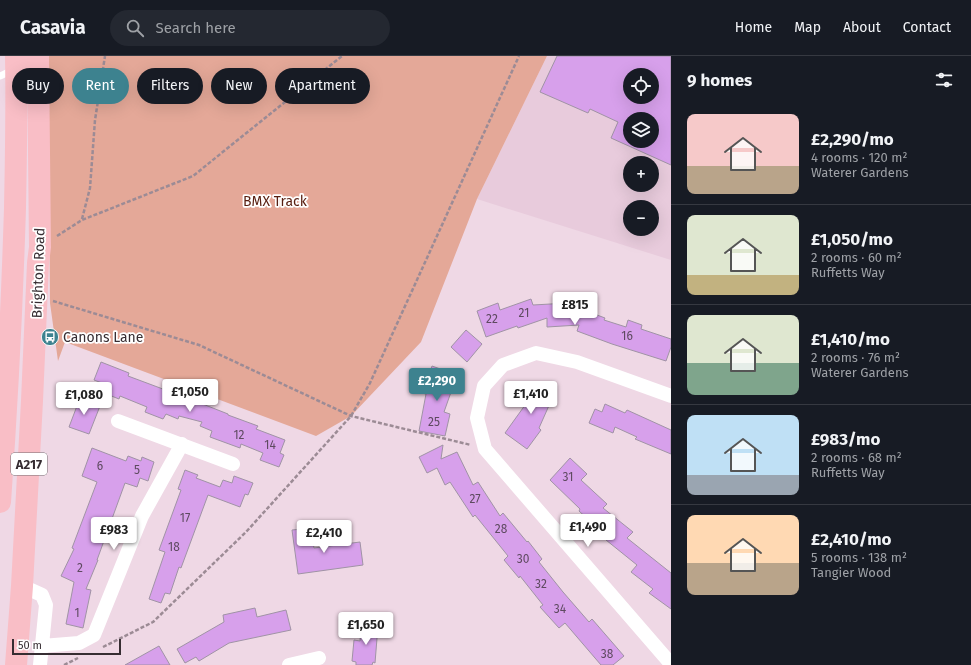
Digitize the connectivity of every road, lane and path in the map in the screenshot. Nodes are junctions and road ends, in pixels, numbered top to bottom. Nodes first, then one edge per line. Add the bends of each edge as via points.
1 (38, 56) edge
2 (105, 56) edge
3 (342, 56) edge
4 (519, 56) edge
5 (11, 67) edge
6 (82, 220) junction
7 (39, 255) junction
8 (7, 264) edge
9 (50, 301) dead end
10 (671, 396) edge
11 (351, 416) junction
12 (118, 421) dead end
13 (182, 444) junction
14 (485, 449) junction
15 (233, 464) dead end
16 (0, 502) edge
17 (22, 586) junction
18 (42, 646) junction
19 (102, 647) dead end
20 (83, 656) dead end
21 (319, 658) dead end
22 (671, 664) edge
23 (16, 665) edge
24 (40, 665) edge
25 (64, 665) edge
26 (289, 665) edge

1 - 7 highway, Brighton Road / A217
2 - 6 path via 95,120 90,188
3 - 6 path via 193,176
4 - 11 path via 370,383
5 - 8 highway, Brighton Road / A217 via 17,128
6 - 7 path
7 - 8 highway
7 - 17 highway, Brighton Road / A217
8 - 16 highway, Brighton Road / A217 via 7,407
9 - 11 path via 199,344
10 - 14 street via 577,362 536,353 503,365 484,386 477,418
11 - 14 path
11 - 19 path via 246,532 153,622
12 - 13 street
13 - 15 street
13 - 18 street via 142,516 94,635 79,643
14 - 22 street
17 - 18 street via 42,595 46,605
17 - 23 highway, Brighton Road / A217
18 - 24 street
20 - 25 path
21 - 26 street

